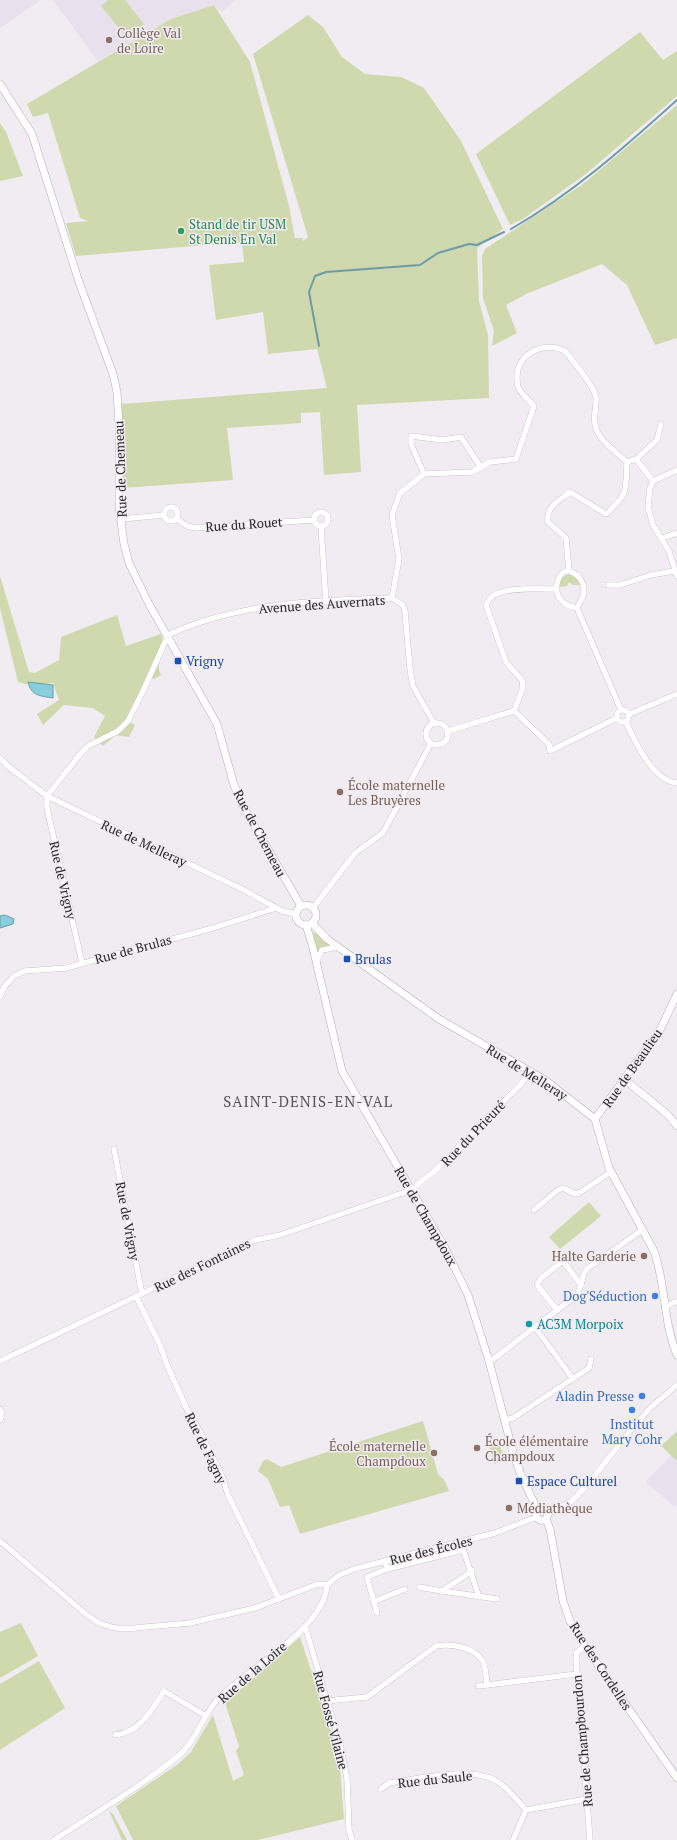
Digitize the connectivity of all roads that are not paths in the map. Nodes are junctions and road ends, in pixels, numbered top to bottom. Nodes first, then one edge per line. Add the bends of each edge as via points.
1 (0, 84) edge
2 (661, 424) dead end
3 (636, 459) junction
4 (627, 462) junction
5 (481, 468) junction
6 (677, 470) edge
7 (424, 474) junction
8 (653, 481) junction
9 (164, 515) junction
10 (121, 519) junction
11 (177, 519) junction
12 (314, 520) junction
13 (321, 527) junction
14 (677, 533) edge
15 (662, 538) junction
16 (569, 571) junction
17 (676, 574) edge
18 (608, 585) dead end
19 (556, 588) junction
20 (392, 598) junction
21 (326, 602) junction
22 (577, 608) junction
23 (168, 636) junction
24 (677, 694) edge
25 (621, 710) junction
26 (514, 711) junction
27 (629, 714) junction
28 (617, 718) junction
29 (626, 722) junction
30 (434, 723) junction
31 (448, 731) junction
32 (431, 743) junction
33 (0, 758) edge
34 (677, 783) edge
35 (47, 796) junction
36 (301, 906) junction
37 (276, 908) junction
38 (313, 908) junction
39 (296, 914) junction
40 (309, 924) junction
41 (338, 947) junction
42 (316, 962) junction
43 (82, 963) junction
44 (677, 994) edge
45 (0, 997) edge
46 (531, 1071) junction
47 (624, 1079) junction
48 (595, 1119) junction
49 (677, 1126) edge
50 (114, 1148) dead end
51 (611, 1172) junction
52 (411, 1190) junction
53 (534, 1210) dead end
54 (642, 1230) junction
55 (582, 1285) junction
56 (139, 1295) junction
57 (677, 1301) edge
58 (665, 1307) junction
59 (557, 1310) junction
60 (535, 1327) junction
61 (677, 1355) edge
62 (590, 1359) dead end
63 (0, 1361) edge
64 (489, 1361) junction
65 (572, 1379) junction
66 (677, 1385) edge
67 (0, 1409) edge
68 (0, 1420) edge
69 (505, 1420) junction
70 (538, 1514) junction
71 (546, 1516) junction
72 (0, 1541) edge
73 (460, 1542) junction
74 (463, 1550) junction
75 (385, 1561) junction
76 (387, 1569) junction
77 (472, 1571) junction
78 (328, 1585) junction
79 (419, 1587) dead end
80 (405, 1589) dead end
81 (442, 1591) junction
82 (479, 1597) junction
83 (279, 1599) junction
84 (497, 1599) dead end
85 (375, 1601) junction
86 (377, 1613) dead end
87 (305, 1626) junction
88 (585, 1646) junction
89 (577, 1674) junction
90 (486, 1685) junction
91 (478, 1686) dead end
92 (326, 1701) junction
93 (206, 1716) junction
94 (116, 1735) dead end
95 (677, 1778) edge
96 (381, 1789) dead end
97 (587, 1799) junction
98 (526, 1810) junction
99 (54, 1840) edge
100 (352, 1840) edge
101 (513, 1840) edge
102 (590, 1840) edge

1 - 10 street, Rue de Chemeau via 32,134 79,282 113,374 119,418 118,491
2 - 3 street via 657,440
3 - 4 street
3 - 8 street
4 - 5 street via 605,441 596,428 596,396 580,370 565,350 547,347 532,351 522,359 517,371 517,386 534,406 516,459 490,462
4 - 16 street via 626,487 622,499 606,514 570,492 552,506 547,515 548,522 566,538
5 - 7 street via 472,472
5 - 7 street via 461,437 443,440 411,436 411,444
6 - 8 street
7 - 20 street via 400,493 392,513 400,559
8 - 15 street via 648,507 653,525
9 - 10 street, Rue du Rouet
9 - 11 street, Rue du Rouet via 170,522
9 - 11 street, Rue du Rouet via 167,509 173,507 178,512
10 - 23 street, Rue de Chemeau via 124,544 131,568
11 - 12 street, Rue du Rouet via 187,526 196,528
12 - 13 street via 317,526
12 - 13 street, Rue du Rouet via 318,513 326,515 327,524
13 - 21 street, Rue du Rouet
14 - 15 street
15 - 17 street
16 - 19 street via 562,574
16 - 22 street via 582,581 584,593
17 - 18 street via 652,575 620,585
19 - 22 street via 564,603
19 - 26 street via 506,591 494,594 486,604 506,662 522,680 523,687
20 - 21 street, Avenue des Auvernats
20 - 30 street, Avenue des Auvernats via 403,605 406,611 413,686
21 - 23 street, Avenue des Auvernats via 231,612 186,626
22 - 25 street
23 - 35 street via 128,721 118,731 88,746
23 - 36 street, Rue de Chemeau via 217,724 234,785 244,808
24 - 27 street
25 - 27 street via 626,710
25 - 28 street
26 - 28 street via 549,744 550,751
26 - 31 street
27 - 29 street
28 - 29 street
29 - 34 street via 638,748 663,779
30 - 31 street via 444,725
30 - 32 street via 426,730 426,737
31 - 32 street via 444,742 438,745
32 - 38 street via 383,833 355,853
33 - 35 street, Rue de Melleray
35 - 37 street, Rue de Melleray via 244,890
35 - 43 street, Rue de Vrigny via 47,808
36 - 38 street via 309,905
36 - 39 street
37 - 39 street, Rue de Melleray
37 - 43 street, Rue de Brulas via 213,928
38 - 40 street via 316,917
39 - 40 street via 297,920
40 - 41 street, Rue de Melleray
40 - 42 street, Rue de Champdoux
41 - 42 street via 322,950
41 - 46 street, Rue de Melleray via 440,1019
42 - 52 street, Rue de Champdoux via 342,1071
43 - 45 street, Rue de Brulas via 14,976 4,987
44 - 47 street, Rue de Beaulieu via 660,1030
46 - 48 street, Rue de Melleray
46 - 52 street, Rue du Prieuré via 438,1168
47 - 48 street, Rue de Beaulieu
47 - 49 street via 667,1114
48 - 51 street via 602,1150
50 - 56 street, Rue de Vrigny
51 - 53 street via 579,1193 575,1194 563,1188 558,1190
51 - 54 street
52 - 56 street, Rue des Fontaines via 280,1235 255,1240
52 - 64 street, Rue de Champdoux via 461,1278
54 - 55 street via 588,1268 584,1273
54 - 58 street via 658,1263
55 - 59 street via 577,1295
55 - 59 street via 563,1261 541,1278 537,1285
56 - 63 street, Rue des Fontaines
56 - 83 street, Rue de Fagny via 186,1407
57 - 58 street
58 - 61 street via 670,1338
59 - 60 street
60 - 64 street
60 - 65 street
62 - 65 street via 589,1368
64 - 69 street, Rue de Champdoux
65 - 69 street via 513,1418
66 - 71 street via 650,1408 572,1501
67 - 68 street
69 - 70 street, Rue de Champdoux via 519,1472
70 - 71 street via 543,1510
70 - 73 street, Rue des Écoles via 495,1533
71 - 88 street, Rue des Cordelles via 555,1548 563,1601 570,1621
72 - 83 street via 87,1615 111,1627 144,1628 190,1623 255,1608
73 - 74 street
73 - 75 street, Rue des Écoles
74 - 76 street
74 - 77 street
75 - 76 street
75 - 78 street, Rue des Écoles via 344,1573
76 - 85 street via 367,1577
77 - 81 street
77 - 82 street
78 - 83 street via 318,1584
78 - 87 street, Rue de la Loire via 324,1601
79 - 81 street
80 - 85 street
81 - 82 street
82 - 84 street
85 - 86 street
87 - 92 street, Rue Fossé Vilaine
87 - 93 street, Rue de la Loire via 217,1700
88 - 89 street, Rue de Champbourdon via 576,1655
88 - 95 street, Rue des Cordelles
89 - 90 street
89 - 97 street, Rue de Champbourdon
90 - 91 street
90 - 92 street via 483,1661 476,1653 469,1648 441,1645 436,1646 367,1697
92 - 100 street, Rue Fossé Vilaine via 340,1744 347,1779 349,1830
93 - 94 street via 164,1691 146,1719 125,1734
93 - 99 street, Rue de la Loire via 179,1756
96 - 98 street, Rue du Saule via 388,1783 455,1774 479,1774 497,1781
97 - 98 street
97 - 102 street, Rue de Champbourdon
98 - 101 street

